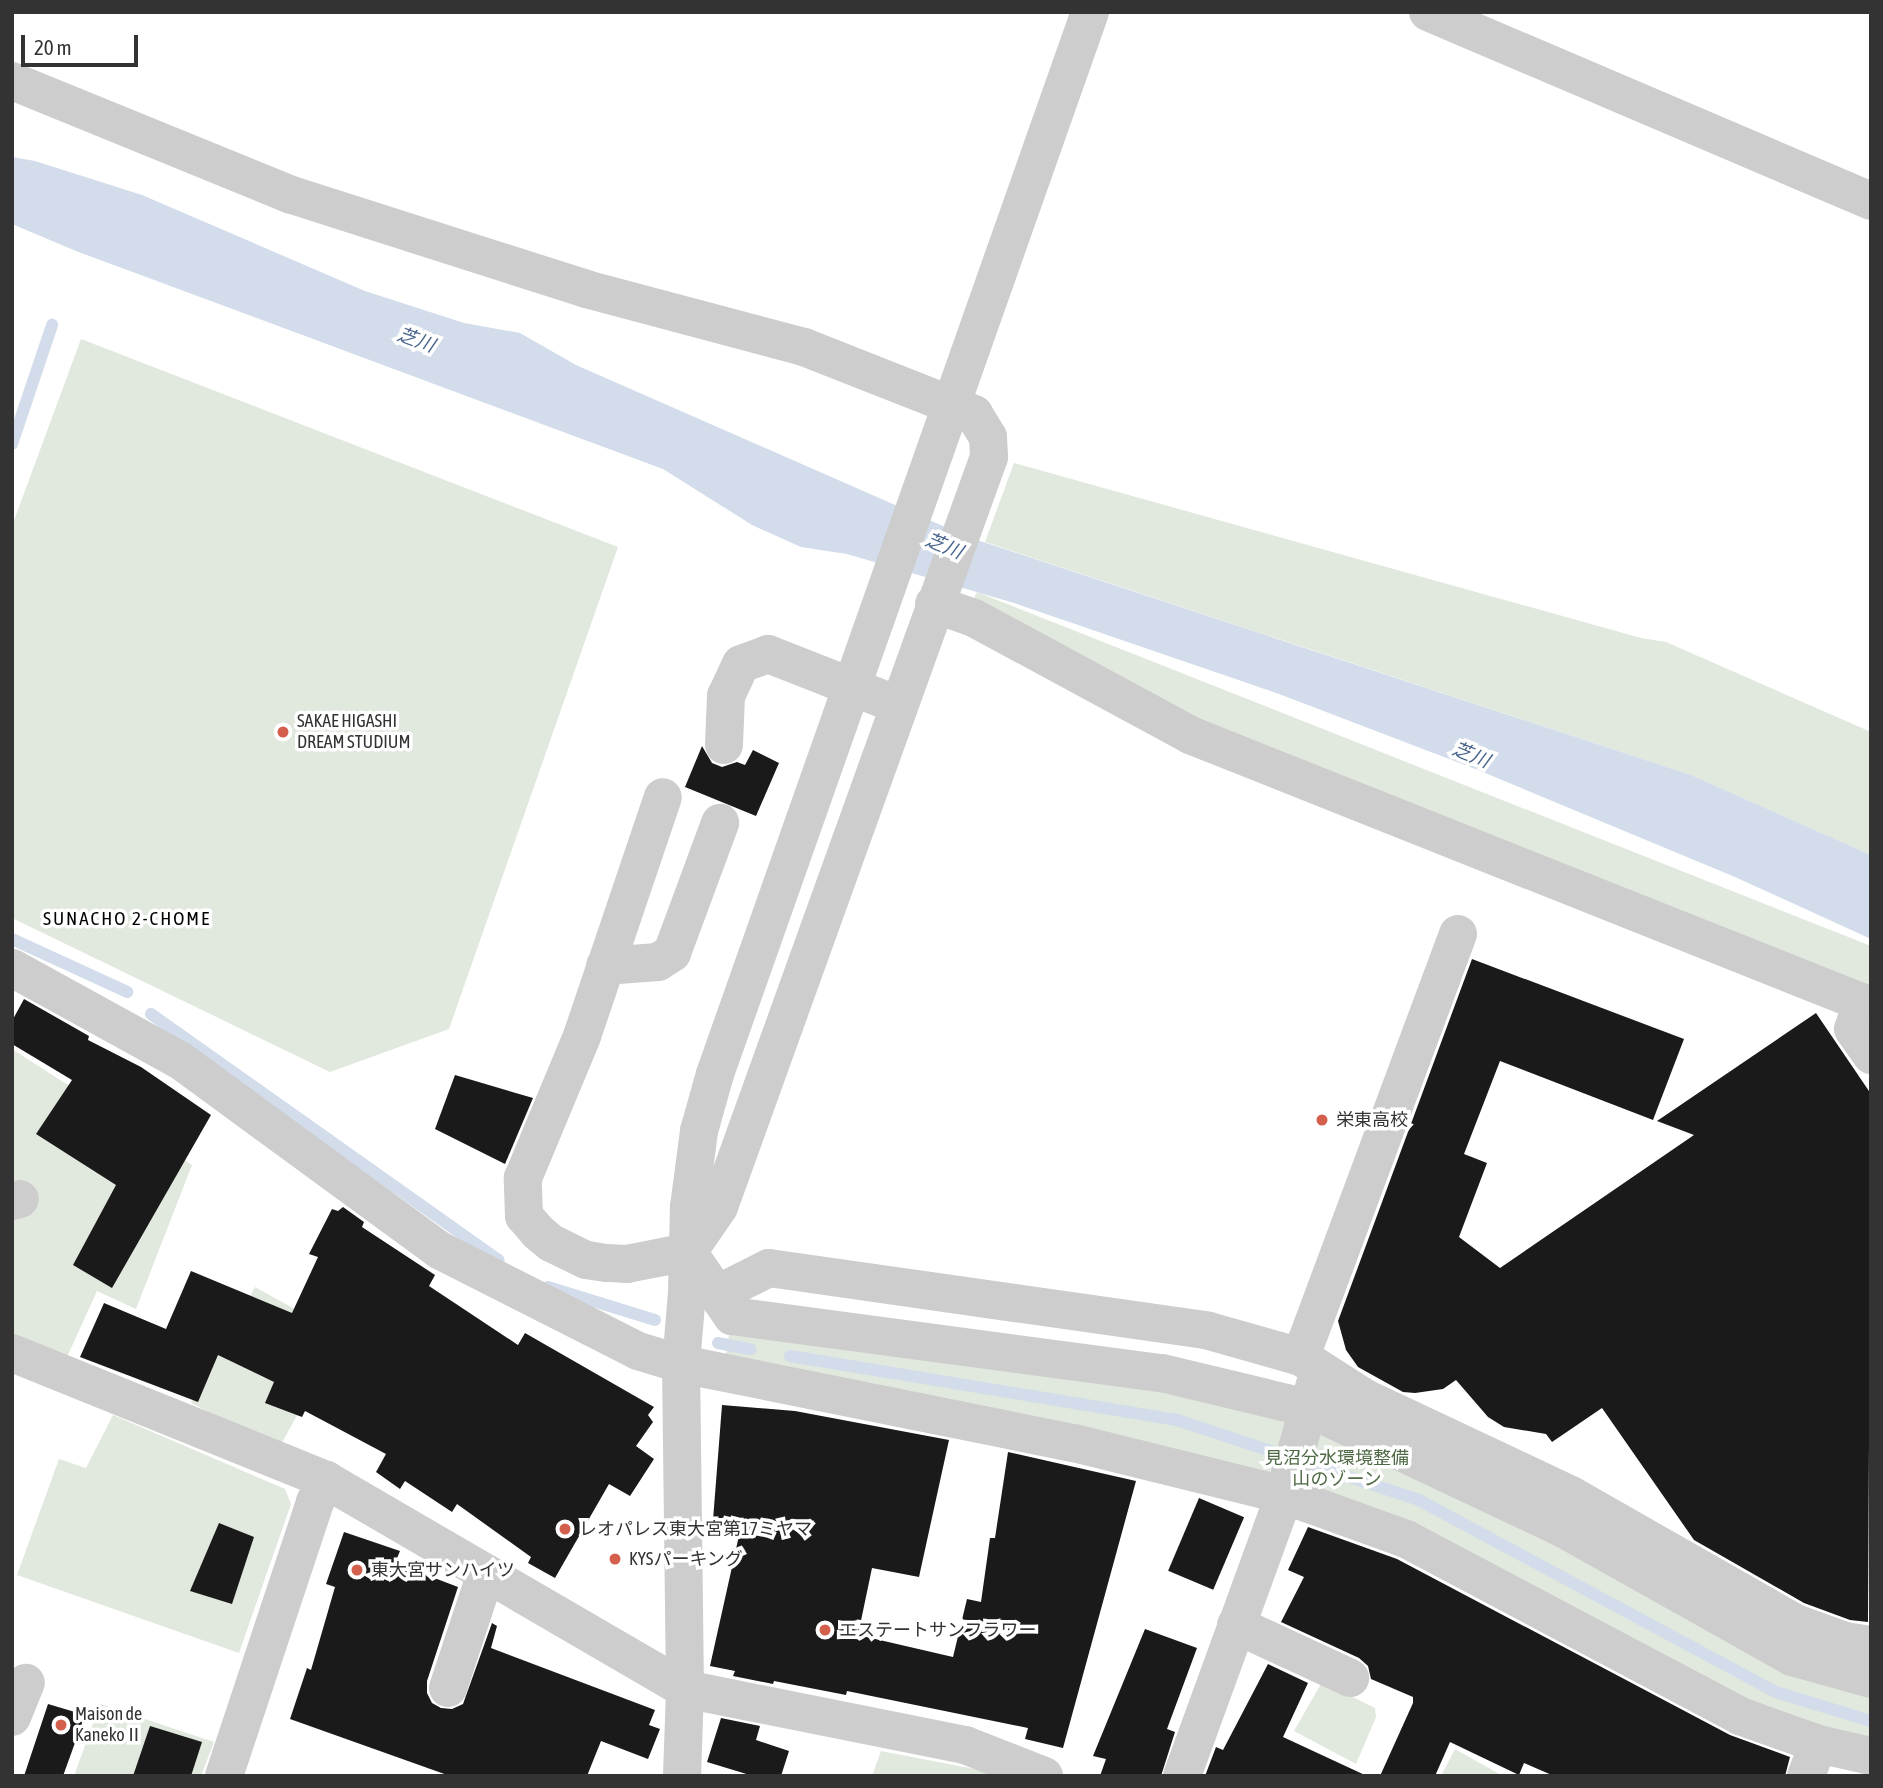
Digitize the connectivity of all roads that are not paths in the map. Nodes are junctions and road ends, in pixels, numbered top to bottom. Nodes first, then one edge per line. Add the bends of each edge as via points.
1 (1090, 12) edge
2 (1428, 12) edge
3 (12, 81) edge
4 (1871, 201) edge
5 (936, 598) junction
6 (898, 705) junction
7 (724, 745) dead end
8 (663, 797) dead end
9 (720, 823) dead end
10 (1458, 934) dead end
11 (606, 966) junction
12 (12, 968) edge
13 (1866, 1004) edge
14 (1871, 1055) edge
15 (688, 1252) junction
16 (717, 1294) junction
17 (683, 1340) junction
18 (12, 1353) edge
19 (1310, 1363) junction
20 (1308, 1408) junction
21 (326, 1480) junction
22 (1288, 1482) junction
23 (485, 1573) junction
24 (1236, 1625) junction
25 (1871, 1645) edge
26 (1350, 1678) dead end
27 (1871, 1679) edge
28 (448, 1688) dead end
29 (685, 1689) junction
30 (1871, 1756) edge
31 (1812, 1760) edge
32 (224, 1776) edge
33 (682, 1776) edge
34 (1044, 1776) edge
35 (1182, 1776) edge

1 - 15 street, bridge via 715,1074 699,1132
2 - 4 street
3 - 5 street via 292,195 586,289 804,347 974,414 988,437 989,457
5 - 6 street
5 - 13 street via 1190,735
6 - 7 street via 768,654 741,664 726,696
6 - 15 street via 719,1207
8 - 11 street
9 - 11 street via 673,953 658,962
10 - 19 street
11 - 15 street via 523,1178 524,1216 551,1243 586,1260 627,1264
12 - 17 street via 181,1061 439,1250 638,1351
13 - 14 street via 1853,1029
15 - 16 street
15 - 17 street
16 - 19 street via 769,1268 1209,1331
16 - 20 street via 732,1316 1162,1373
17 - 22 street via 1074,1443
17 - 29 street
18 - 21 street
19 - 20 street
19 - 25 street via 1365,1398 1571,1495 1795,1623
20 - 22 street
20 - 27 street via 1562,1528 1793,1657
21 - 23 street
21 - 32 street
22 - 24 street
22 - 31 street via 1406,1539 1709,1701 1782,1732
23 - 28 street
23 - 29 street
24 - 26 street
24 - 35 street
29 - 33 street
29 - 34 street via 965,1745
30 - 31 street

